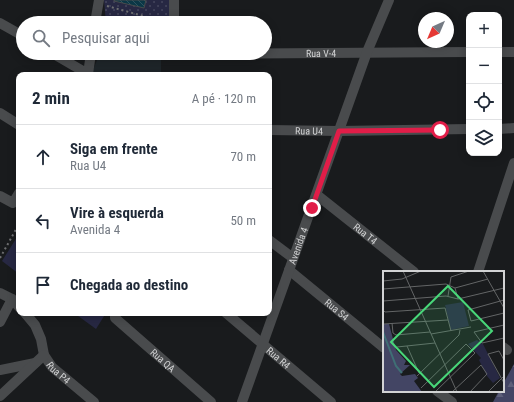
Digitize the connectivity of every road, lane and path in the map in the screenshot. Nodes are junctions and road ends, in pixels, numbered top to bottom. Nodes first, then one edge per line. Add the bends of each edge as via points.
1 (174, 0) edge
2 (389, 0) edge
3 (99, 2) edge
4 (97, 16) edge
5 (145, 16) edge
6 (174, 16) edge
7 (0, 23) edge
8 (16, 32) edge
9 (367, 52) junction
10 (466, 52) edge
11 (502, 52) edge
12 (514, 52) edge
13 (272, 53) edge
14 (64, 60) edge
15 (90, 60) edge
16 (85, 72) edge
17 (88, 72) edge
18 (0, 113) edge
19 (16, 123) edge
20 (514, 128) edge
21 (466, 129) edge
22 (502, 129) edge
23 (272, 130) edge
24 (339, 131) junction
25 (514, 163) edge
26 (317, 195) junction
27 (0, 196) edge
28 (16, 198) edge
29 (16, 229) edge
30 (272, 242) edge
31 (0, 258) edge
32 (293, 258) junction
33 (289, 270) junction
34 (413, 271) edge
35 (478, 271) edge
36 (0, 292) edge
37 (15, 303) edge
38 (28, 316) edge
39 (115, 316) edge
40 (229, 316) edge
41 (0, 322) edge
42 (262, 344) junction
43 (383, 347) edge
44 (44, 355) junction
45 (35, 363) junction
46 (0, 370) edge
47 (438, 392) edge
48 (0, 396) edge
49 (94, 402) edge
50 (211, 402) edge
51 (242, 402) edge
52 (331, 402) edge
53 (452, 402) edge

1 - 6 street
2 - 9 street, Avenida 4
3 - 4 street
3 - 5 path
7 - 8 street
9 - 10 street, Rua V-4
9 - 13 street, Rua V-4
9 - 24 street, Avenida 4
11 - 12 street
14 - 16 street
15 - 17 street
18 - 19 street
20 - 22 street
21 - 24 street, Rua U4
23 - 24 street, Rua U4
24 - 26 street, Avenida 4
25 - 35 street
26 - 32 street, Avenida 4
26 - 34 street, Rua T4
27 - 28 street via 13,203
29 - 31 path
30 - 32 street
32 - 33 street, Avenida 4
33 - 42 street, Avenida 4
33 - 43 street, Rua S4
36 - 37 street
37 - 41 street
38 - 44 street, Rua P4 via 41,339
39 - 50 street, Rua QA
40 - 42 street, Rua R4
42 - 51 street, Avenida 4
42 - 52 street, Rua R4
44 - 45 street
44 - 49 street, Rua P4 via 52,367
45 - 46 street
45 - 48 street
47 - 53 street

